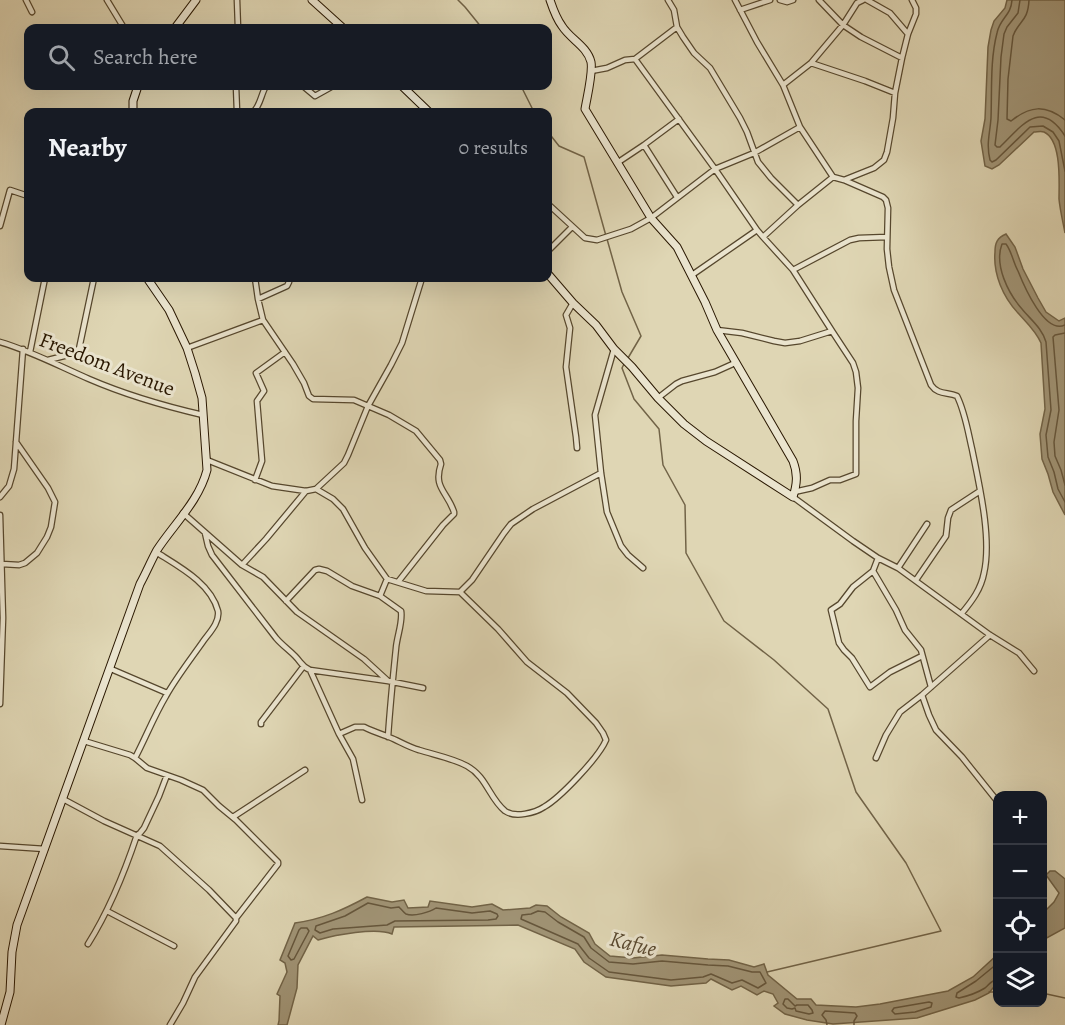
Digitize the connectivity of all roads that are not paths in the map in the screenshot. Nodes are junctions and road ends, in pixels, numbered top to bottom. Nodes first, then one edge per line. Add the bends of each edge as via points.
1 (26, 0) edge
2 (107, 0) edge
3 (196, 0) edge
4 (237, 0) edge
5 (312, 0) edge
6 (550, 0) edge
7 (668, 0) edge
8 (735, 0) edge
9 (770, 0) edge
10 (780, 0) edge
11 (793, 0) edge
12 (819, 0) edge
13 (865, 0) edge
14 (912, 0) edge
15 (740, 10) junction
16 (32, 12) dead end
17 (122, 24) edge
18 (178, 24) edge
19 (238, 24) edge
20 (339, 24) edge
21 (843, 25) junction
22 (677, 27) junction
23 (908, 34) junction
24 (902, 58) junction
25 (634, 59) junction
26 (811, 63) junction
27 (591, 71) junction
28 (783, 85) junction
29 (137, 90) edge
30 (236, 90) edge
31 (263, 90) edge
32 (308, 90) edge
33 (326, 90) edge
34 (406, 90) edge
35 (895, 93) junction
36 (133, 108) edge
37 (237, 108) edge
38 (257, 108) edge
39 (425, 108) edge
40 (679, 119) junction
41 (800, 127) junction
42 (644, 145) junction
43 (754, 153) junction
44 (617, 164) junction
45 (715, 169) junction
46 (833, 177) junction
47 (844, 180) junction
48 (24, 195) edge
49 (677, 197) junction
50 (798, 205) junction
51 (552, 208) edge
52 (651, 218) junction
53 (0, 226) edge
54 (572, 227) junction
55 (757, 230) junction
56 (763, 237) junction
57 (887, 237) junction
58 (552, 247) edge
59 (793, 270) junction
60 (692, 275) junction
61 (552, 279) edge
62 (44, 282) edge
63 (93, 282) edge
64 (150, 282) edge
65 (256, 282) edge
66 (289, 282) edge
67 (421, 282) edge
68 (258, 298) junction
69 (573, 303) junction
70 (263, 320) junction
71 (717, 330) junction
72 (832, 332) junction
73 (0, 342) edge
74 (187, 348) junction
75 (23, 349) junction
76 (614, 349) junction
77 (30, 352) junction
78 (285, 352) junction
79 (48, 360) junction
80 (735, 363) junction
81 (658, 398) junction
82 (368, 406) junction
83 (203, 415) junction
84 (16, 442) junction
85 (576, 448) dead end
86 (207, 460) junction
87 (601, 473) junction
88 (255, 480) junction
89 (316, 489) junction
90 (306, 491) junction
91 (980, 491) junction
92 (794, 494) junction
93 (0, 496) edge
94 (183, 513) junction
95 (0, 514) edge
96 (927, 524) dead end
97 (205, 533) junction
98 (156, 552) junction
99 (878, 558) junction
100 (2, 564) junction
101 (242, 565) junction
102 (644, 568) dead end
103 (898, 568) junction
104 (873, 571) junction
105 (387, 579) junction
106 (916, 580) junction
107 (398, 582) junction
108 (460, 592) junction
109 (380, 596) junction
110 (286, 601) junction
111 (962, 613) junction
112 (990, 634) junction
113 (922, 656) junction
114 (1, 659) edge
115 (303, 667) junction
116 (111, 669) junction
117 (310, 670) junction
118 (1034, 671) dead end
119 (390, 681) junction
120 (932, 687) junction
121 (423, 688) dead end
122 (167, 693) junction
123 (922, 695) junction
124 (0, 704) edge
125 (261, 724) dead end
126 (339, 734) junction
127 (388, 737) junction
128 (84, 741) junction
129 (135, 758) junction
130 (876, 758) dead end
131 (305, 770) dead end
132 (167, 775) junction
133 (993, 796) edge
134 (63, 800) junction
135 (362, 800) dead end
136 (233, 817) junction
137 (137, 835) junction
138 (0, 846) edge
139 (45, 849) junction
140 (107, 911) junction
141 (236, 918) junction
142 (88, 944) dead end
143 (174, 946) dead end
144 (1, 1025) edge
145 (170, 1025) edge

1 - 16 street
2 - 17 street
3 - 18 street
4 - 19 street
5 - 20 street
6 - 27 street via 561,25 588,53
7 - 22 street
8 - 15 street
9 - 15 street
10 - 11 street
12 - 21 street
13 - 21 street via 857,3
13 - 23 street via 890,13
14 - 23 street via 916,14
15 - 28 street
21 - 24 street
21 - 26 street
22 - 25 street
22 - 43 street via 688,46 710,69 740,118
23 - 24 street
24 - 35 street
25 - 27 street
25 - 40 street
26 - 28 street
26 - 35 street
27 - 44 street via 585,109
28 - 41 street
29 - 36 street
30 - 37 street
31 - 38 street
32 - 33 street via 315,96
34 - 39 street
35 - 47 street via 884,160
40 - 42 street
40 - 45 street
41 - 43 street
41 - 46 street
42 - 44 street
42 - 49 street
43 - 45 street
43 - 50 street via 764,170
44 - 52 street
45 - 49 street
45 - 55 street
46 - 47 street
46 - 50 street
47 - 57 street via 886,200
48 - 53 street via 10,190
49 - 52 street
50 - 56 street
51 - 54 street
52 - 54 street via 597,240 585,238
52 - 60 street via 677,247
54 - 58 street
55 - 56 street
55 - 60 street
56 - 59 street
57 - 59 street via 850,240
57 - 91 street via 894,290 931,386 959,399
59 - 72 street
60 - 71 street
61 - 69 street
62 - 77 street
63 - 79 street via 80,349
64 - 74 street
65 - 68 street
66 - 68 street
67 - 82 street via 402,343
68 - 70 street
69 - 76 street
69 - 85 street via 566,315 570,328 566,367
70 - 74 street
70 - 78 street
71 - 72 street via 785,343
71 - 80 street
72 - 92 street via 856,372 856,474
73 - 75 street, Freedom Avenue
74 - 83 street
75 - 77 street, Freedom Avenue
75 - 84 street
76 - 81 street
76 - 87 street via 594,415
77 - 79 street, Freedom Avenue
78 - 82 street via 311,398 354,400
78 - 88 street via 256,373 264,392 257,401 262,461
79 - 83 street, Freedom Avenue via 160,405
80 - 81 street via 682,381
80 - 92 street via 793,461 797,480
81 - 92 street via 706,441
82 - 89 street via 348,455
82 - 107 street via 412,429 431,448 440,460 439,483 454,512
83 - 86 street
84 - 93 street via 12,478
84 - 100 street via 55,502 51,527 37,553 20,565
86 - 88 street
86 - 94 street via 201,487
87 - 102 street via 608,512 621,546
87 - 108 street via 511,524
88 - 90 street
89 - 90 street
89 - 105 street via 343,509
90 - 101 street
91 - 106 street via 951,510 946,536
91 - 111 street via 985,570 979,588
92 - 99 street
94 - 97 street
94 - 98 street
95 - 100 street
96 - 103 street
97 - 101 street
97 - 115 street via 216,562
98 - 116 street via 140,584
98 - 122 street via 198,580 218,615
99 - 103 street
99 - 104 street
100 - 114 street
101 - 110 street via 263,577
103 - 106 street
104 - 113 street
104 - 113 street via 831,610 841,646 870,687
105 - 107 street
105 - 109 street
106 - 111 street
107 - 108 street via 426,591
108 - 127 street via 527,662 567,693 596,723 605,743 552,802 542,809 511,814 473,770
109 - 110 street via 319,569
109 - 119 street via 402,614
110 - 119 street
111 - 112 street
112 - 118 street via 1019,653
112 - 120 street
113 - 120 street
114 - 124 street
115 - 117 street
115 - 125 street
116 - 122 street
116 - 128 street
117 - 119 street
117 - 126 street
119 - 121 street
119 - 127 street
120 - 123 street
122 - 129 street
123 - 130 street via 897,715
123 - 133 street via 936,730
126 - 127 street via 361,726
126 - 135 street via 353,759
128 - 129 street
128 - 134 street
129 - 132 street via 147,768
131 - 136 street
132 - 136 street via 197,787
132 - 137 street
134 - 137 street
134 - 139 street
136 - 141 street via 278,862
137 - 140 street
137 - 141 street via 165,849
138 - 139 street
139 - 144 street via 15,933 10,992
140 - 142 street
140 - 143 street
141 - 145 street via 195,977

